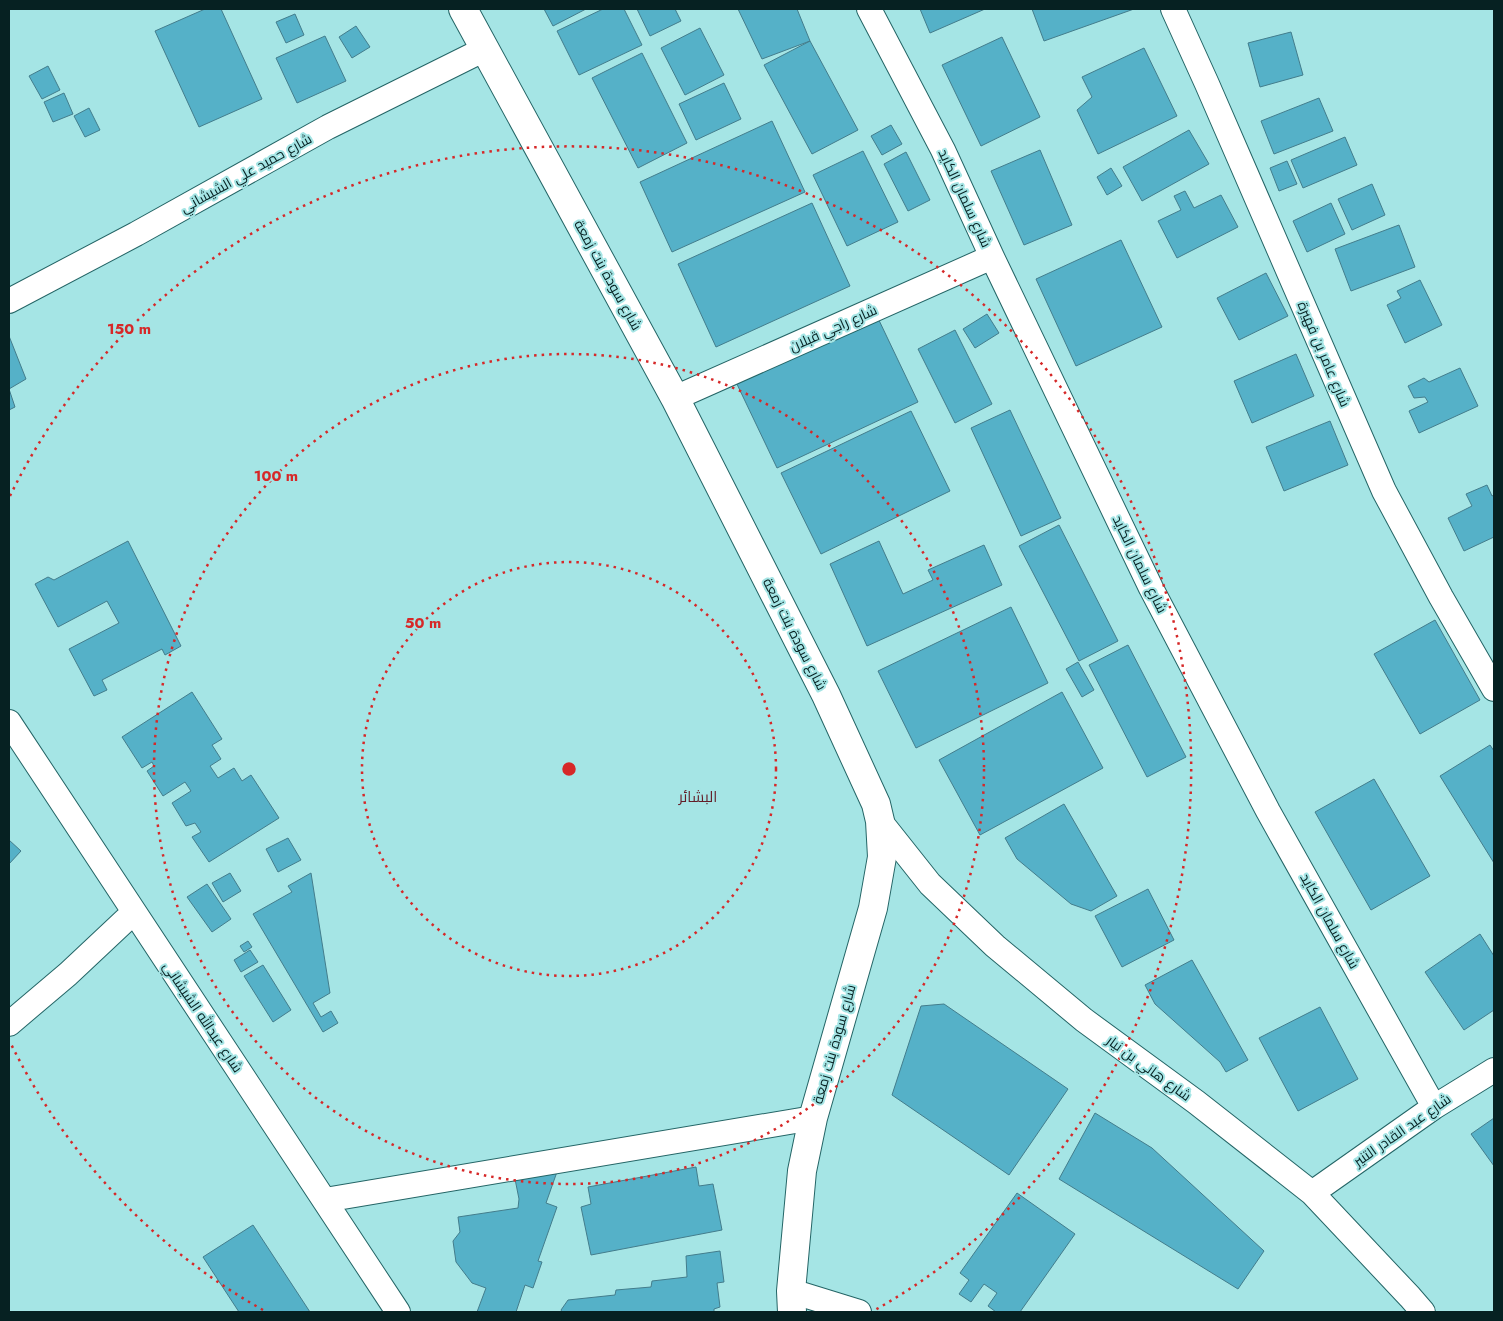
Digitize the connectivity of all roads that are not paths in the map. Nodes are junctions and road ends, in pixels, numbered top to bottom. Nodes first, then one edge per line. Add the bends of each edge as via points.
1 (463, 9) edge
2 (869, 9) edge
3 (1173, 9) edge
4 (485, 49) junction
5 (992, 257) junction
6 (9, 301) edge
7 (675, 398) junction
8 (1494, 689) edge
9 (9, 722) edge
10 (880, 821) junction
11 (134, 912) junction
12 (9, 1024) edge
13 (1494, 1070) edge
14 (1434, 1107) junction
15 (813, 1118) junction
16 (1312, 1193) junction
17 (325, 1200) junction
18 (792, 1302) edge
19 (398, 1312) edge
20 (859, 1312) edge
21 (1422, 1312) edge

1 - 4 street, شارع سودة بنت زمعة
2 - 5 street, شارع سلمان الكايد via 943,150
3 - 8 street, شارع عامر بن فهيرة via 1384,491
4 - 6 street, شارع حميد علي الشيشاني via 328,127
4 - 7 street, شارع سودة بنت زمعة
5 - 7 street, شارع راجي قبلان
5 - 14 street, شارع سلمان الكايد via 1151,588 1268,811
7 - 10 street, شارع سودة بنت زمعة via 826,695 876,804
9 - 11 street, شارع عبدالله الشيشاني
10 - 15 street, شارع سودة بنت زمعة via 882,857 872,908
10 - 16 street, شارع هاني بن نيار via 930,884 995,946 1084,1020
11 - 12 street
11 - 17 street, شارع عبدالله الشيشاني
13 - 14 street, شارع عبد القادر التنير
14 - 16 street, شارع عبد القادر التنير
15 - 17 street
15 - 18 street, شارع سودة بنت زمعة via 802,1170
16 - 21 street, شارع هاني بن نيار
17 - 19 street, شارع عبدالله الشيشاني
18 - 20 street

